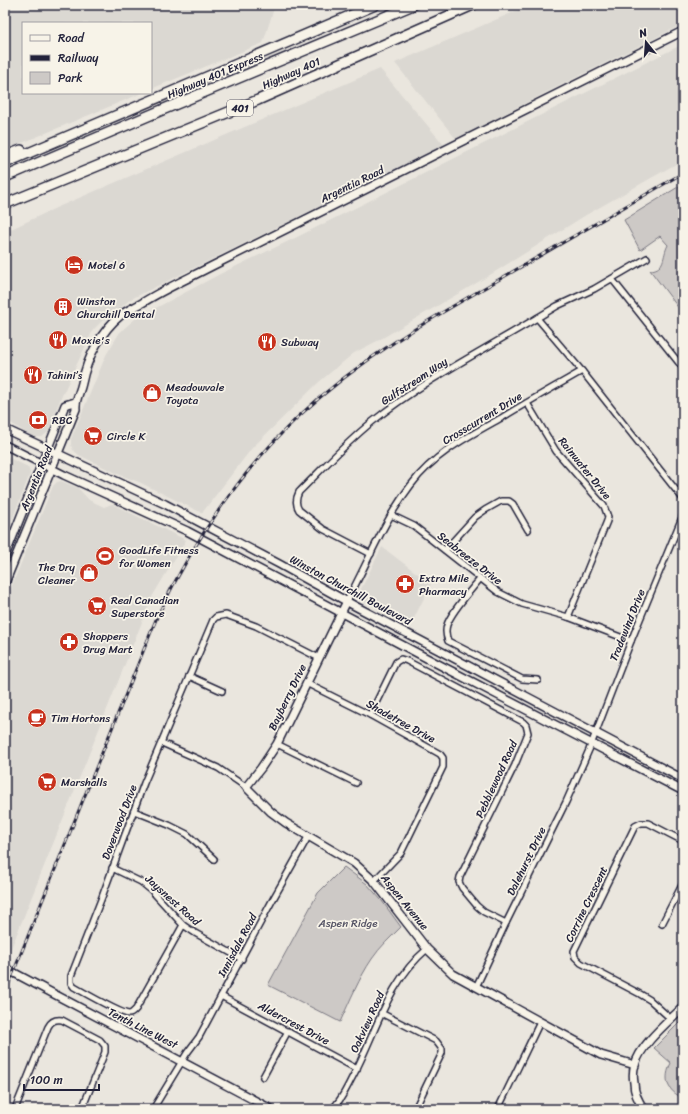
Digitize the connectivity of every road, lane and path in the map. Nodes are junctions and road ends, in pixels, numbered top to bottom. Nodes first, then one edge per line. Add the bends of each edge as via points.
1 (375, 5) edge
2 (413, 5) edge
3 (474, 5) edge
4 (683, 31) edge
5 (107, 119) junction
6 (5, 156) edge
7 (5, 163) edge
8 (5, 177) edge
9 (8, 204) edge
10 (647, 258) dead end
11 (612, 279) junction
12 (537, 318) junction
13 (683, 368) edge
14 (582, 371) junction
15 (75, 402) junction
16 (527, 403) junction
17 (5, 429) edge
18 (5, 445) edge
19 (48, 448) junction
20 (58, 453) junction
21 (42, 463) junction
22 (52, 469) junction
23 (683, 499) edge
24 (391, 515) junction
25 (683, 515) edge
26 (528, 530) dead end
27 (445, 550) junction
28 (371, 554) junction
29 (5, 556) edge
30 (480, 579) junction
31 (5, 583) edge
32 (347, 601) junction
33 (341, 613) junction
34 (568, 617) junction
35 (631, 641) junction
36 (319, 658) junction
37 (189, 676) junction
38 (538, 680) dead end
39 (306, 683) junction
40 (222, 691) dead end
41 (370, 715) junction
42 (596, 733) junction
43 (162, 743) junction
44 (277, 744) junction
45 (592, 744) junction
46 (683, 778) edge
47 (356, 783) dead end
48 (246, 787) junction
49 (683, 791) edge
50 (134, 811) junction
51 (308, 837) junction
52 (683, 841) edge
53 (214, 859) dead end
54 (112, 868) junction
55 (374, 880) junction
56 (683, 883) edge
57 (506, 923) junction
58 (662, 924) dead end
59 (183, 925) junction
60 (427, 949) junction
61 (242, 959) junction
62 (5, 968) edge
63 (476, 986) junction
64 (221, 996) junction
65 (683, 1007) edge
66 (382, 1013) junction
67 (671, 1019) junction
68 (540, 1022) junction
69 (288, 1031) junction
70 (182, 1061) junction
71 (635, 1065) junction
72 (357, 1069) junction
73 (263, 1077) dead end
74 (15, 1109) edge
75 (82, 1109) edge
76 (153, 1109) edge
77 (226, 1109) edge
78 (229, 1109) edge
79 (271, 1109) edge
80 (332, 1109) edge
81 (415, 1109) edge
82 (498, 1109) edge
83 (644, 1109) edge

1 - 5 highway
2 - 8 highway, Highway 401 Express / 401
3 - 9 highway, Highway 401 / 401 via 258,100
4 - 15 street, Argentia Road via 182,281 122,314 100,340 83,375
5 - 6 highway
5 - 7 highway
10 - 11 street, Gulfstream Way
11 - 12 street, Gulfstream Way
11 - 13 street
12 - 14 street
12 - 28 street, Gulfstream Way via 432,380 372,422 299,492 296,506 299,510 323,529
14 - 16 street, Crosscurrent Drive
14 - 23 street
15 - 19 street, Argentia Road via 65,405
15 - 20 street, Argentia Road via 76,409
16 - 24 street, Crosscurrent Drive via 460,441 438,457 412,483
16 - 34 street, Rainwater Drive via 556,451 604,506 608,517
17 - 19 street, Winston Churchill Boulevard
18 - 21 street
19 - 20 street, Winston Churchill Boulevard
19 - 21 street, Argentia Road
20 - 22 street, Argentia Road
20 - 32 street, Winston Churchill Boulevard via 165,504
21 - 22 street
21 - 29 street, Argentia Road
22 - 31 street, Argentia Road
22 - 33 street via 187,531
24 - 27 street, Seabreeze Drive via 414,526
24 - 28 street, Crosscurrent Drive
25 - 35 street, Tradewind Drive
26 - 27 street via 513,504 501,500 475,517
27 - 30 street, Seabreeze Drive
28 - 32 street, Crosscurrent Drive
30 - 34 street, Seabreeze Drive via 522,604
30 - 38 street via 446,625 448,641 522,679
32 - 33 street, Bayberry Drive
32 - 42 street, Winston Churchill Boulevard
33 - 36 street, Bayberry Drive
33 - 45 street
34 - 35 street, Seabreeze Drive
35 - 42 street, Tradewind Drive
36 - 37 street, Doverwood Drive via 256,626 221,615 213,620
36 - 39 street, Bayberry Drive
37 - 40 street
37 - 43 street, Doverwood Drive
39 - 41 street, Shadetree Drive
39 - 44 street, Bayberry Drive
41 - 55 street, Shadetree Drive via 440,754 444,763 401,852
41 - 57 street, Pebblewood Road via 396,662 401,659 526,725 528,732 515,765 459,882 476,906
42 - 45 street, Tradewind Drive
42 - 46 street, Winston Churchill Boulevard
43 - 48 street, Aspen Avenue via 218,768
43 - 50 street, Doverwood Drive
44 - 47 street
44 - 48 street, Bayberry Drive
45 - 49 street
45 - 57 street, Dalehurst Drive
48 - 51 street, Aspen Avenue via 270,812
50 - 53 street via 187,834
50 - 54 street, Doverwood Drive
51 - 55 street, Aspen Avenue via 354,863
51 - 61 street, Innisdale Road
52 - 67 street, Corrine Crescent via 648,823 635,826 574,951 574,957 581,963 645,997
54 - 59 street, Jaysnest Road via 152,891
54 - 59 street, Doverwood Drive via 70,979 74,988 118,1010 133,1013
55 - 60 street, Aspen Avenue
56 - 58 street
57 - 63 street, Dalehurst Drive
59 - 61 street, Jaysnest Road
60 - 63 street, Aspen Avenue via 453,974
60 - 66 street, Oakview Road via 397,983
61 - 64 street, Innisdale Road
62 - 70 street, Tenth Line West
63 - 68 street, Aspen Avenue
64 - 69 street, Aldercrest Drive
64 - 70 street, Innisdale Road via 199,1037
65 - 67 street
66 - 72 street, Oakview Road
66 - 81 street via 436,1041 442,1049
67 - 71 street via 645,1045
68 - 71 street, Aspen Avenue via 601,1055
68 - 82 street
69 - 72 street, Aldercrest Drive
69 - 73 street
70 - 76 street, Innisdale Road
70 - 79 street, Tenth Line West
71 - 83 street via 634,1090
72 - 80 street, Oakview Road via 338,1104
74 - 75 street via 48,1027 53,1021 62,1020 100,1040 105,1046 105,1052
77 - 78 street

